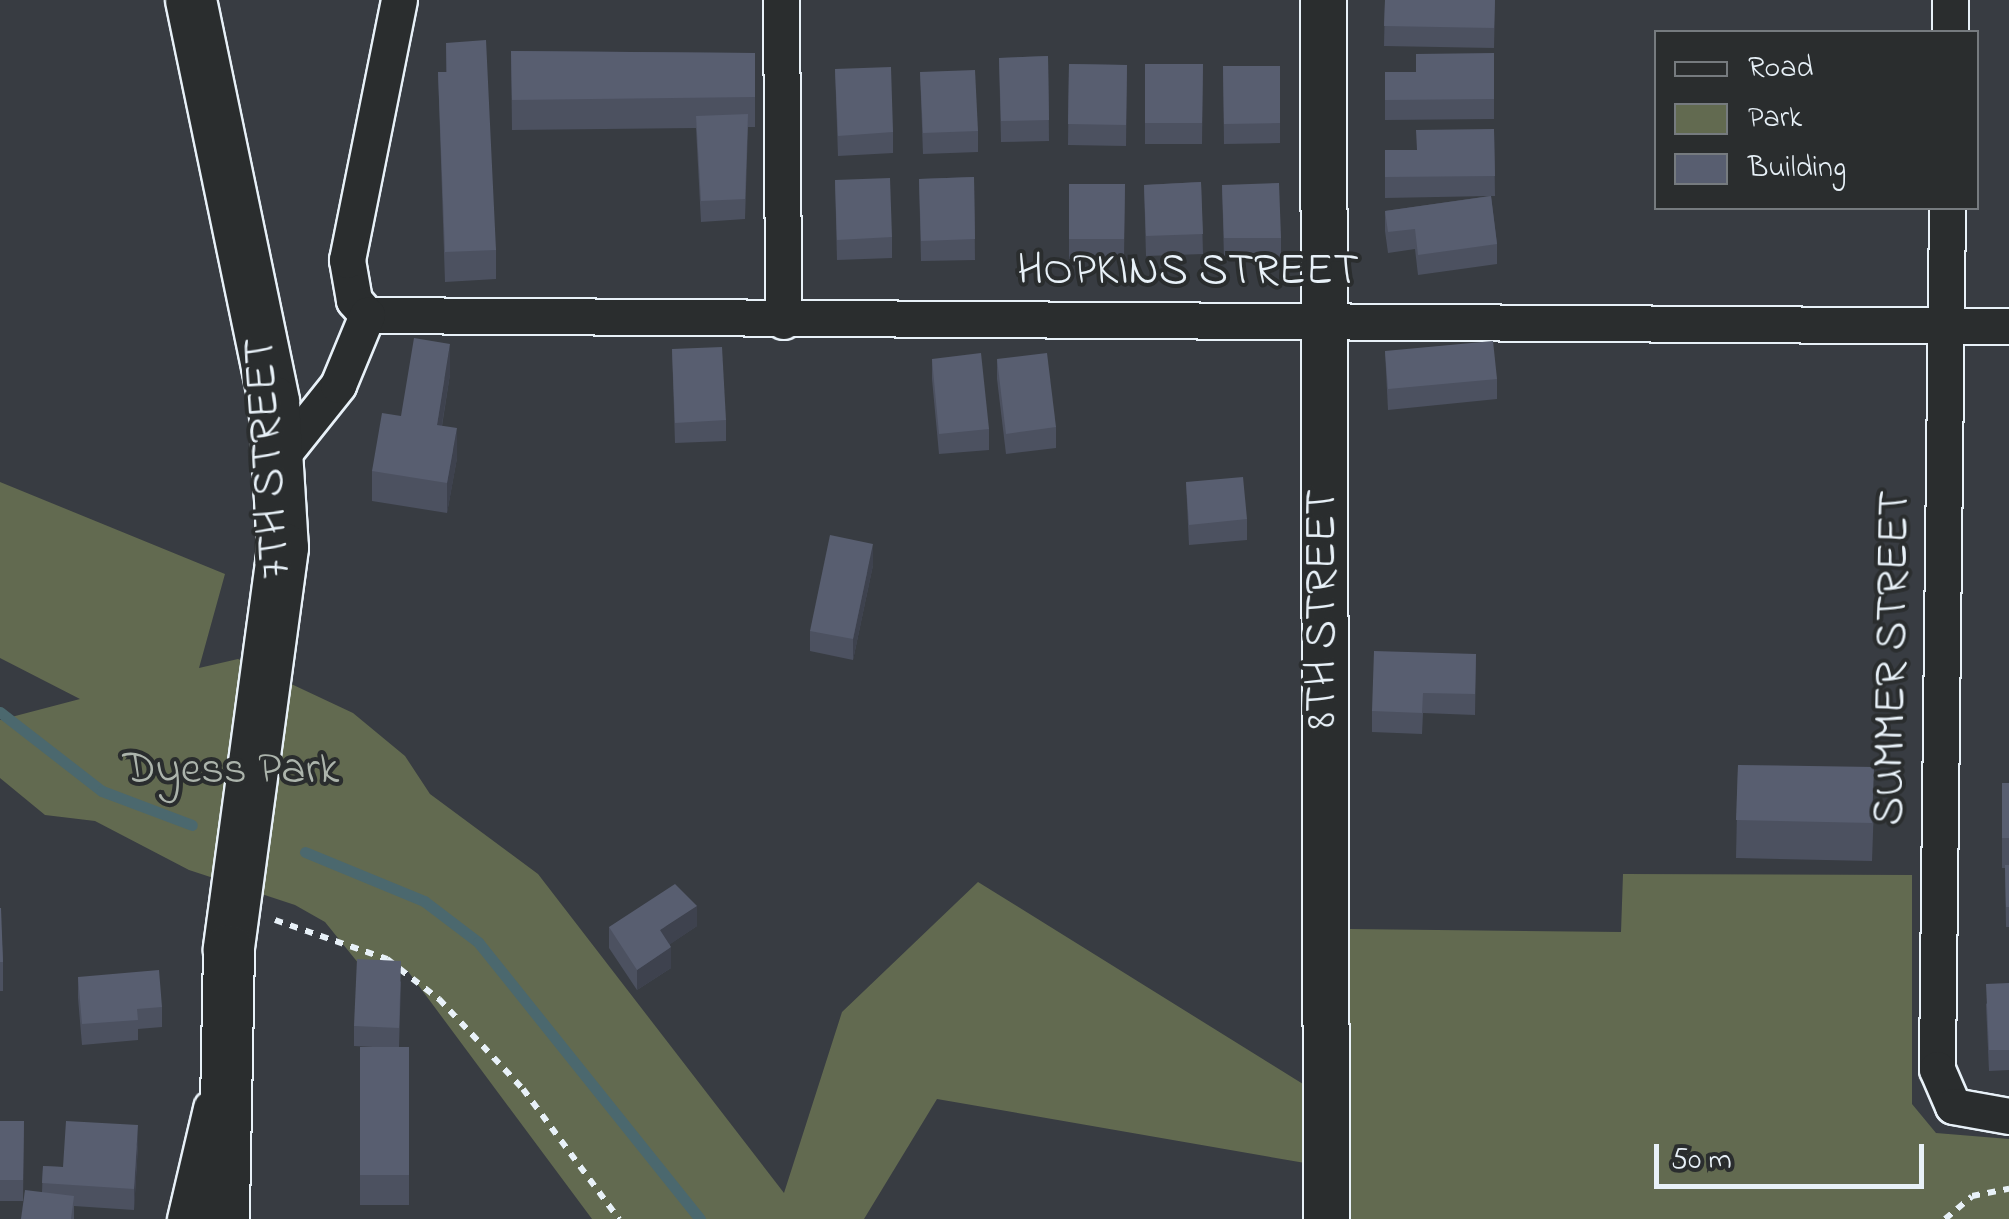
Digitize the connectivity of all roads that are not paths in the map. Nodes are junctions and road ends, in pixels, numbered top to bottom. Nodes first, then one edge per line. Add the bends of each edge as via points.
1 (191, 0) edge
2 (398, 0) edge
3 (781, 0) edge
4 (1323, 0) edge
5 (1950, 0) edge
6 (1950, 30) edge
7 (1947, 210) edge
8 (367, 315) junction
9 (782, 320) junction
10 (1324, 320) junction
11 (1946, 326) junction
12 (2009, 326) edge
13 (279, 458) junction
14 (223, 1057) junction
15 (2009, 1116) edge
16 (184, 1219) edge
17 (224, 1219) edge
18 (1326, 1219) edge

1 - 13 main road, 7TH STREET via 260,318
2 - 8 street via 347,260 354,300
3 - 9 street
4 - 10 street, 8TH STREET
5 - 6 street
7 - 11 street, SUMMER STREET
8 - 9 street, HOPKINS STREET
8 - 13 street via 338,385
9 - 10 street, HOPKINS STREET
10 - 11 street, HOPKINS STREET
10 - 18 street, 8TH STREET
11 - 12 street, HOPKINS STREET
11 - 15 street, SUMMER STREET via 1937,1069 1952,1106
13 - 14 main road, 7TH STREET via 280,607 234,908
14 - 16 street
14 - 17 main road, 7TH STREET

